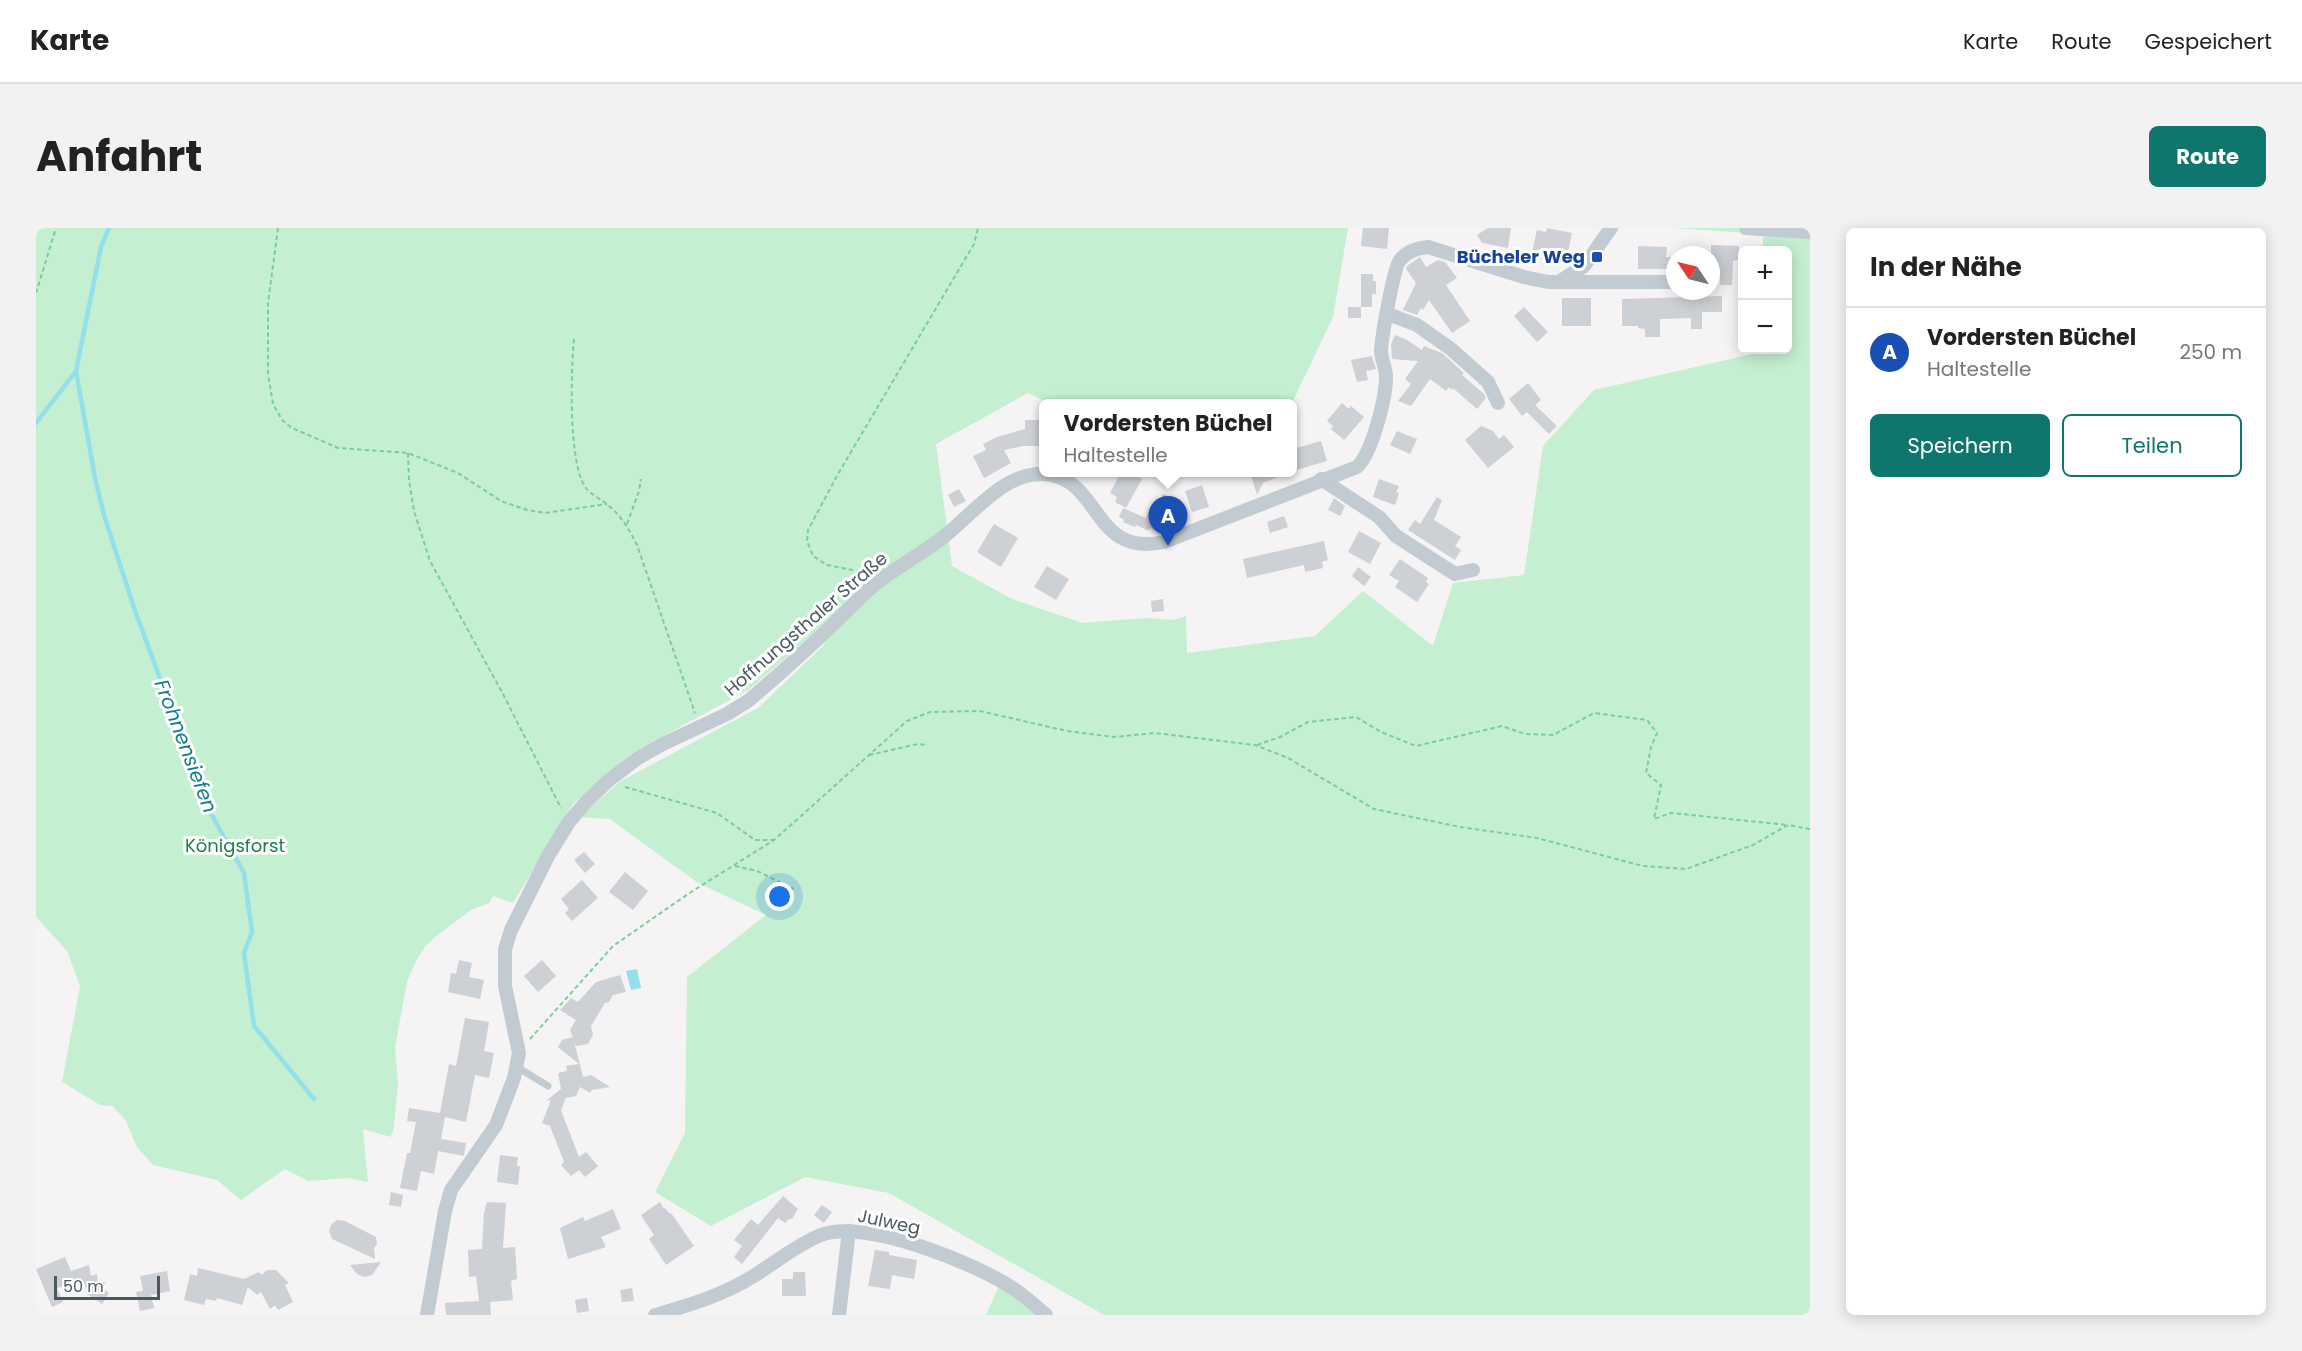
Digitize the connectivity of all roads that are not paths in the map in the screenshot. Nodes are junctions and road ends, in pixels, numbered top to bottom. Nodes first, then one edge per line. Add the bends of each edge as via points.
1 (1611, 228) edge
2 (1746, 228) edge
3 (1810, 232) edge
4 (1560, 281) junction
5 (1666, 282) edge
6 (1388, 314) junction
7 (1498, 403) dead end
8 (1039, 474) edge
9 (1062, 477) edge
10 (1321, 479) junction
11 (1473, 570) dead end
12 (518, 1060) junction
13 (548, 1086) dead end
14 (849, 1231) junction
15 (427, 1315) edge
16 (655, 1315) edge
17 (839, 1315) edge
18 (1046, 1315) edge

1 - 4 street via 1584,266
2 - 3 street
4 - 5 street
4 - 6 street, Hoffnungsthaler Straße via 1524,277 1428,247 1417,248 1407,253 1396,268
6 - 7 street via 1417,325 1451,350 1488,382
6 - 10 street, Hoffnungsthaler Straße via 1381,349 1386,382 1370,449 1357,467
8 - 12 street, Hoffnungsthaler Straße via 1015,480 999,490 942,539 885,577 748,700 638,758 608,781 568,822 527,896 505,949 505,986
9 - 10 street, Hoffnungsthaler Straße via 1073,484 1119,537 1149,545
10 - 11 street via 1379,517 1396,536 1455,574
12 - 13 lane
12 - 15 street, Hoffnungsthaler Straße via 496,1125 451,1190
14 - 16 street, Julweg via 824,1234 801,1244 714,1298
14 - 17 street
14 - 18 street, Julweg via 890,1237 972,1267 1013,1288

